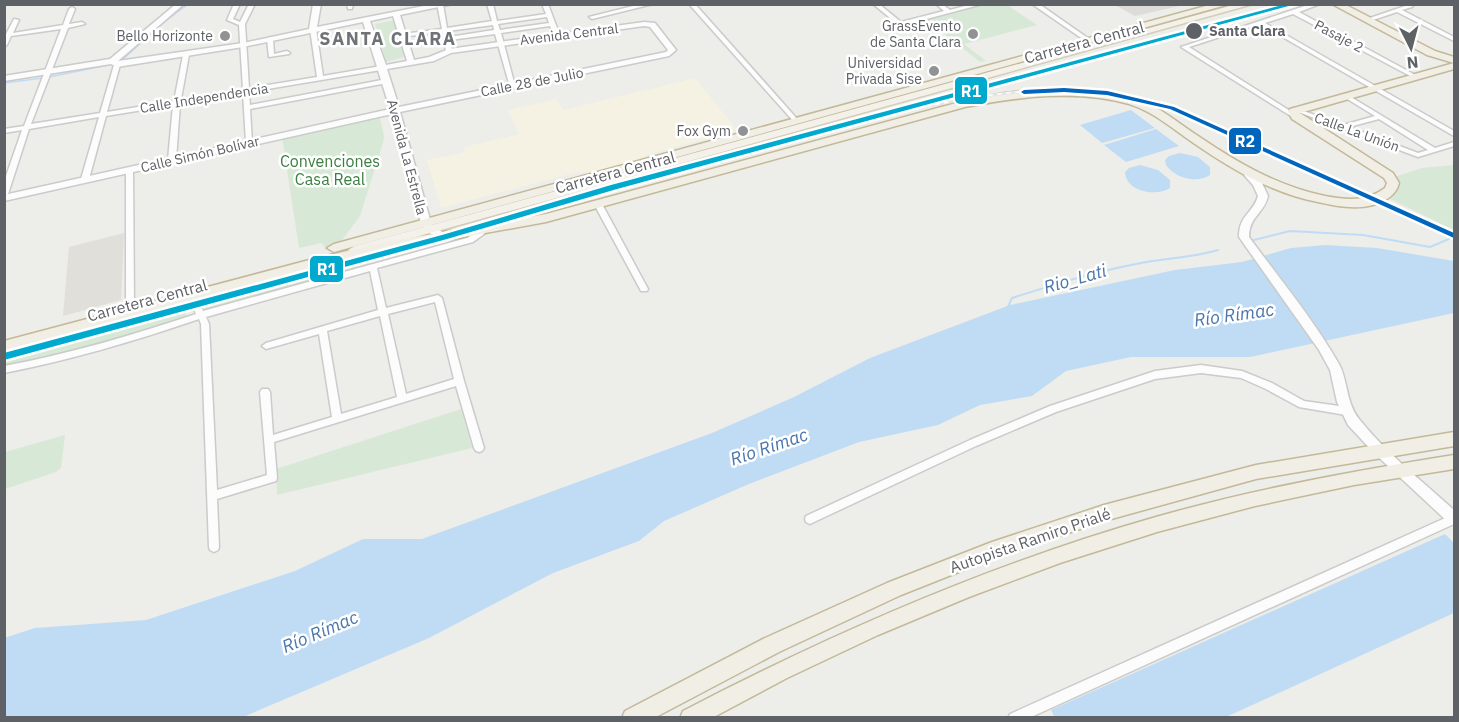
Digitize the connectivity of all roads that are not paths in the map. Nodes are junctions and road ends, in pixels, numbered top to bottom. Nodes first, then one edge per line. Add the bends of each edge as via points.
1 (182, 4) edge
2 (237, 4) edge
3 (252, 4) edge
4 (317, 4) edge
5 (450, 4) edge
6 (490, 4) edge
7 (545, 4) edge
8 (617, 4) edge
9 (651, 4) edge
10 (691, 4) edge
11 (875, 4) edge
12 (938, 4) edge
13 (981, 4) edge
14 (1034, 4) edge
15 (1226, 4) edge
16 (1249, 4) edge
17 (1318, 4) edge
18 (1336, 4) edge
19 (440, 5) edge
20 (1410, 6) dead end
21 (72, 9) dead end
22 (1397, 10) junction
23 (622, 11) junction
24 (949, 12) junction
25 (1294, 12) junction
26 (396, 14) junction
27 (549, 15) junction
28 (592, 17) dead end
29 (366, 19) junction
30 (16, 20) dead end
31 (1367, 20) junction
32 (1260, 22) junction
33 (495, 23) junction
34 (82, 24) dead end
35 (242, 24) junction
36 (552, 24) junction
37 (66, 26) junction
38 (313, 29) junction
39 (446, 30) junction
40 (498, 32) junction
41 (9, 35) junction
42 (403, 36) junction
43 (557, 36) junction
44 (270, 39) junction
45 (447, 39) junction
46 (1455, 39) edge
47 (1089, 41) junction
48 (501, 43) junction
49 (4, 45) edge
50 (243, 45) junction
51 (449, 51) junction
52 (287, 53) dead end
53 (669, 54) joint
54 (186, 55) junction
55 (1455, 60) edge
56 (411, 62) junction
57 (115, 63) junction
58 (1455, 66) edge
59 (381, 68) junction
60 (49, 72) junction
61 (1416, 77) junction
62 (320, 78) junction
63 (4, 79) edge
64 (387, 81) junction
65 (512, 86) junction
66 (1376, 87) junction
67 (246, 91) junction
68 (1346, 96) junction
69 (177, 102) junction
70 (247, 108) junction
71 (395, 111) junction
72 (1296, 113) junction
73 (105, 114) junction
74 (1380, 117) junction
75 (797, 122) junction
76 (1342, 127) junction
77 (26, 129) junction
78 (4, 133) edge
79 (1455, 134) edge
80 (249, 142) junction
81 (1455, 144) edge
82 (1434, 150) junction
83 (172, 160) junction
84 (129, 170) junction
85 (1249, 175) junction
86 (85, 179) junction
87 (4, 196) edge
88 (598, 204) junction
89 (501, 209) junction
90 (426, 223) junction
91 (508, 227) junction
92 (481, 232) junction
93 (444, 237) junction
94 (373, 267) junction
95 (286, 269) junction
96 (644, 289) dead end
97 (195, 291) junction
98 (129, 304) junction
99 (384, 311) junction
100 (201, 316) junction
101 (323, 331) junction
102 (4, 339) edge
103 (266, 346) dead end
104 (4, 347) edge
105 (4, 370) edge
106 (459, 381) junction
107 (266, 392) dead end
108 (402, 399) junction
109 (1346, 411) junction
110 (336, 419) junction
111 (1455, 439) edge
112 (269, 440) junction
113 (479, 448) dead end
114 (1380, 450) junction
115 (1455, 462) edge
116 (1401, 469) junction
117 (213, 496) junction
118 (810, 519) dead end
119 (1455, 519) edge
120 (214, 547) dead end
121 (632, 717) edge
122 (690, 717) edge
123 (1014, 717) edge

1 - 57 street
2 - 35 street via 230,20
3 - 35 street
4 - 38 street
5 - 19 street
6 - 33 street
7 - 27 street
8 - 23 street
9 - 23 street
10 - 75 street
11 - 24 street via 900,24
12 - 24 street
13 - 24 street
14 - 47 street
15 - 47 highway, Carretera Central
16 - 89 main road, Carretera Central
17 - 25 street
18 - 31 highway
19 - 26 street
19 - 39 street
20 - 22 street
21 - 37 street
22 - 31 street
22 - 46 street
23 - 28 street
25 - 32 street
25 - 61 street, Pasaje 2
26 - 29 street
26 - 42 street
27 - 33 street
27 - 36 street
29 - 38 street
29 - 59 street, Avenida La Estrella
30 - 41 street
31 - 55 highway via 1431,53
32 - 66 street
32 - 72 street, Calle La Unión via 1184,47 1240,84
33 - 39 street
33 - 40 street
34 - 37 street
35 - 50 street
36 - 40 street
36 - 43 street
37 - 41 street
37 - 60 street
38 - 44 street
38 - 62 street
39 - 42 street
39 - 45 street
40 - 45 street
40 - 48 street
41 - 49 street
42 - 56 street
43 - 48 street, Avenida Central
43 - 53 street, Avenida Central via 649,24 670,46
44 - 50 street
44 - 52 street via 271,56
45 - 51 street
47 - 75 highway, Carretera Central
48 - 51 street, Avenida Central
48 - 65 street
50 - 54 street
50 - 67 street
51 - 56 street, Avenida Central
53 - 65 street, Calle 28 de Julio
54 - 57 street
54 - 69 street
56 - 59 street, Avenida Central
57 - 60 street
57 - 73 street
58 - 61 highway
59 - 62 street, Calle Independencia
59 - 64 street, Avenida La Estrella
60 - 63 street
60 - 77 street
61 - 66 highway
62 - 67 street, Calle Independencia
64 - 70 street
64 - 71 street, Avenida La Estrella
65 - 71 street, Calle 28 de Julio
66 - 68 highway
66 - 79 street
67 - 69 street, Calle Independencia
67 - 70 street
68 - 72 highway
68 - 74 street
69 - 73 street, Calle Independencia
69 - 83 street
70 - 80 street
71 - 80 street, Calle Simón Bolívar
71 - 90 street, Avenida La Estrella
72 - 76 street, Calle La Unión
72 - 85 highway via 1387,173 1394,183 1391,190 1371,202 1351,204 1291,192
73 - 77 street, Calle Independencia
73 - 86 street
74 - 76 street
74 - 82 street
75 - 90 highway, Carretera Central via 580,182 526,190
76 - 82 street, Calle La Unión via 1418,155
77 - 78 street, Calle Independencia
77 - 87 street
80 - 83 street, Calle Simón Bolívar
81 - 82 street
83 - 84 street, Calle Simón Bolívar
84 - 86 street, Calle Simón Bolívar
84 - 98 street
85 - 88 highway via 1140,104 1088,95 1030,95 964,104
85 - 109 street via 1260,186 1263,197 1262,204 1244,225 1244,237 1323,347 1338,375
86 - 87 street, Calle Simón Bolívar
88 - 91 highway
88 - 96 street
89 - 90 main road, Carretera Central
89 - 91 street
90 - 93 street, Avenida La Estrella
90 - 95 main road, Carretera Central
90 - 97 highway, Carretera Central
91 - 92 highway
92 - 93 highway
92 - 94 street via 470,240
93 - 95 highway
94 - 99 street
94 - 100 street
95 - 97 highway, Carretera Central
97 - 98 highway, Carretera Central
97 - 100 street via 195,305
97 - 104 highway, Carretera Central
98 - 102 highway, Carretera Central
99 - 101 street
99 - 106 street via 438,298
99 - 108 street
100 - 105 street
100 - 117 street via 205,324
101 - 103 street
101 - 110 street
106 - 108 street
106 - 113 street
107 - 112 street
108 - 110 street
109 - 114 street
109 - 118 street via 1302,404 1242,375 1201,369 1155,375 1053,409
110 - 112 street
111 - 114 highway, Autopista Ramiro Prialé
112 - 117 street via 272,478
114 - 116 street
114 - 121 highway, Autopista Ramiro Prialé via 1256,472 1104,513 992,550 894,589 772,645
115 - 116 highway, Autopista Ramiro Prialé
116 - 119 street
116 - 122 highway, Autopista Ramiro Prialé via 1249,499 1072,550 827,648
117 - 120 street
119 - 123 street

